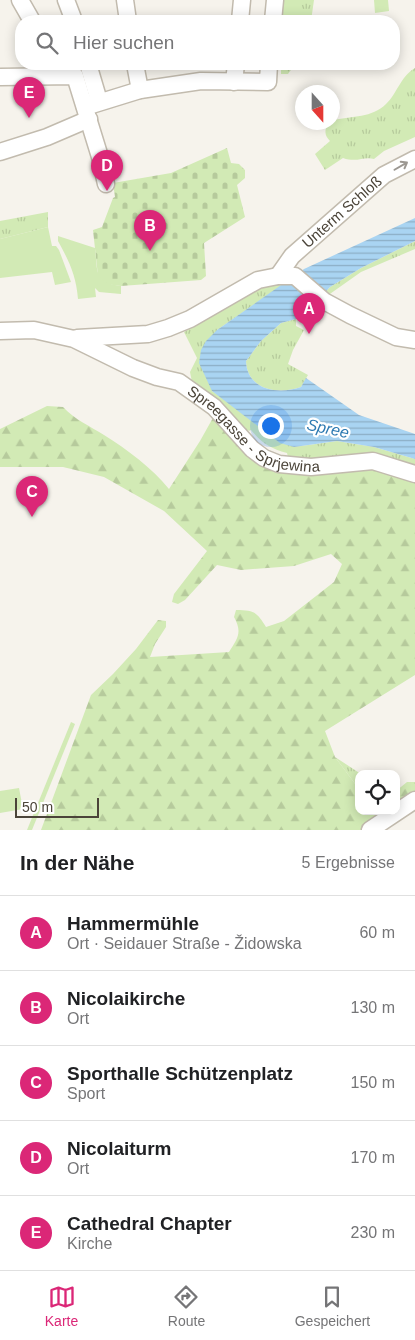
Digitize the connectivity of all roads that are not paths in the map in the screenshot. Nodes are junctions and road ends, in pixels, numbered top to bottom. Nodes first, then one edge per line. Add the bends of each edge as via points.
1 (20, 0) edge
2 (66, 0) edge
3 (124, 0) edge
4 (242, 0) edge
5 (275, 0) edge
6 (29, 15) edge
7 (72, 15) edge
8 (127, 15) edge
9 (241, 15) edge
10 (274, 15) edge
11 (54, 70) edge
12 (135, 70) edge
13 (235, 70) edge
14 (269, 70) edge
15 (0, 76) edge
16 (234, 82) junction
17 (140, 90) junction
18 (87, 113) junction
19 (0, 152) edge
20 (415, 159) edge
21 (106, 184) dead end
22 (278, 276) junction
23 (0, 331) edge
24 (74, 339) junction
25 (415, 340) edge
26 (415, 474) edge
27 (415, 800) edge
28 (370, 830) edge

1 - 6 street
2 - 7 street
3 - 8 street
4 - 9 street
5 - 10 street
11 - 15 street
11 - 18 street via 76,76
12 - 17 street
13 - 16 street
14 - 16 street via 268,82
16 - 17 street via 201,81
17 - 18 street
18 - 19 street via 39,140
18 - 21 street
22 -> 20 street, Unterm Schloß via 292,256 384,175
22 - 24 street via 258,280 168,328 133,336
22 - 25 street via 296,276 324,301 396,337
23 - 24 street via 34,330
24 - 26 street, Spreegasse - Sprjewina via 133,368 178,382 214,407 252,449 279,464 311,467 373,462
27 - 28 street

